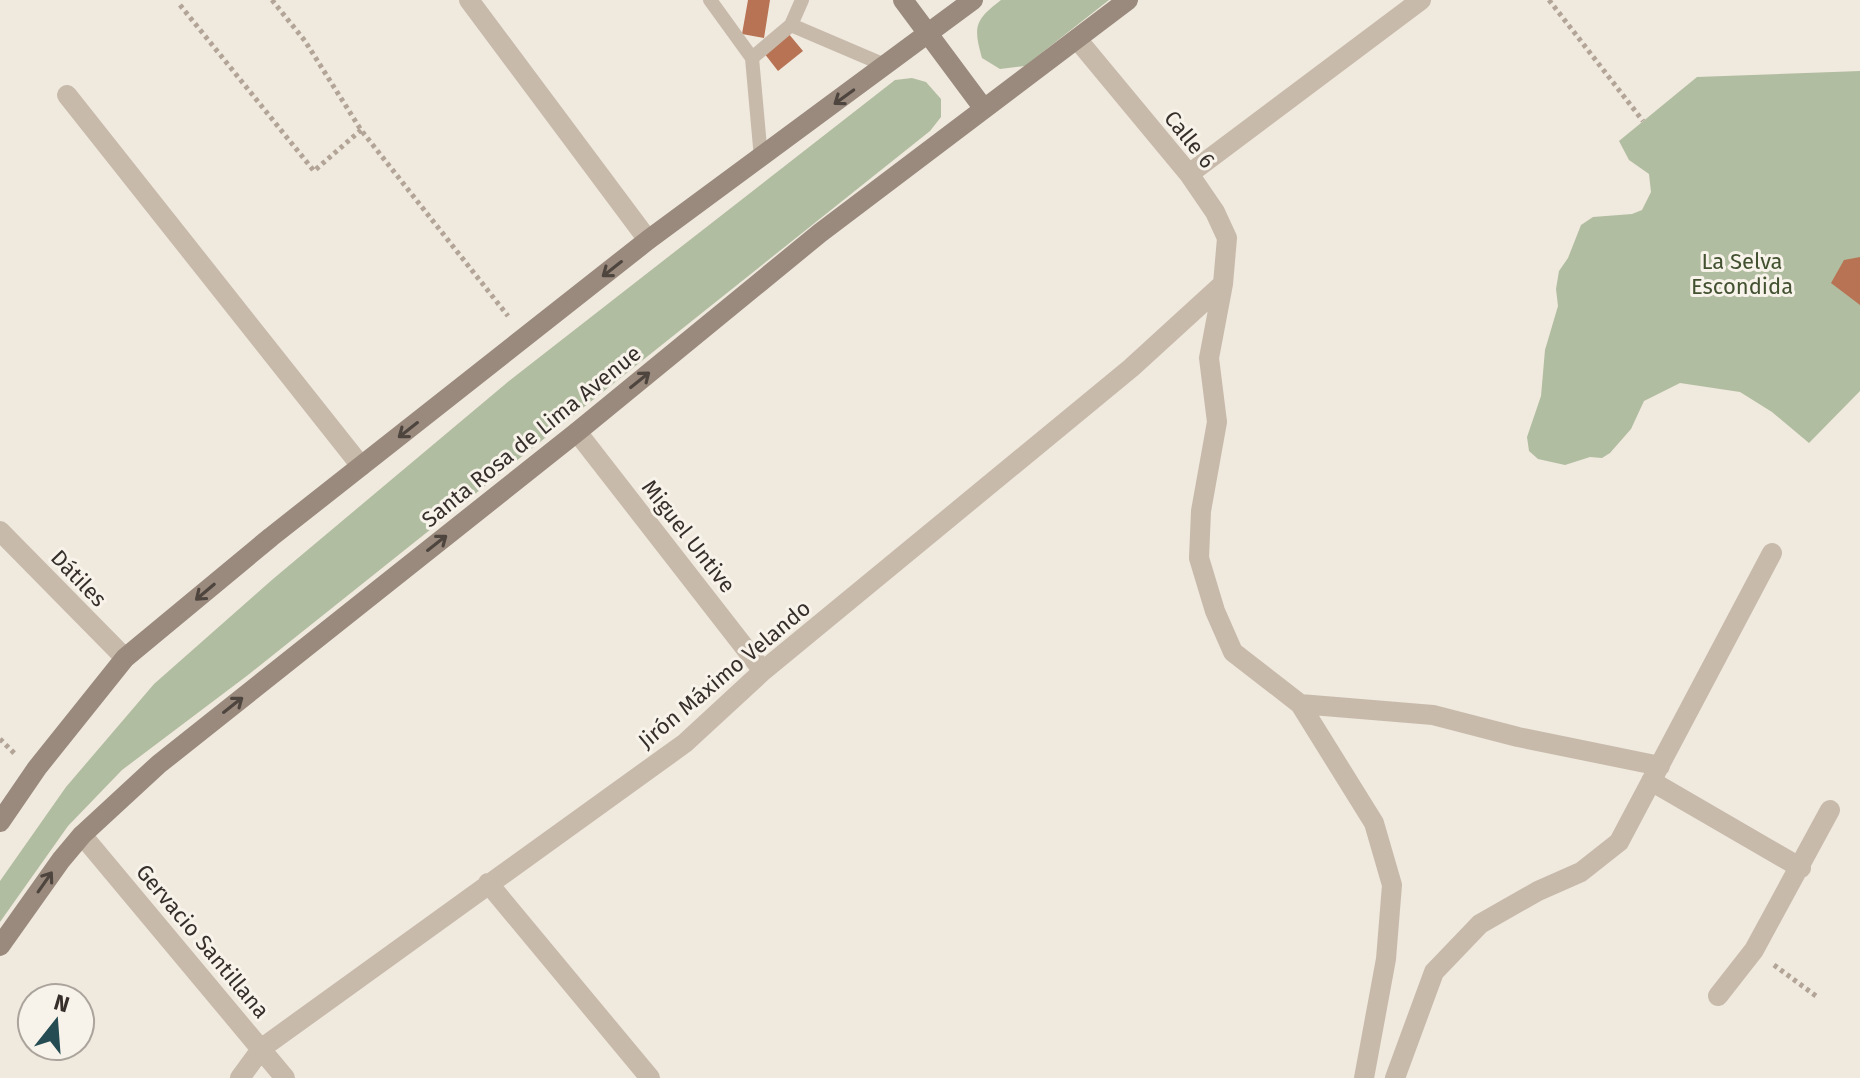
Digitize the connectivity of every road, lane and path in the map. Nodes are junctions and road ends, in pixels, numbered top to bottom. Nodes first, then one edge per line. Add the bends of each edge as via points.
1 (272, 0) edge
2 (469, 0) edge
3 (710, 0) edge
4 (802, 0) edge
5 (903, 0) edge
6 (973, 0) edge
7 (1128, 0) edge
8 (1421, 0) edge
9 (1549, 0) edge
10 (180, 5) dead end
11 (791, 25) junction
12 (929, 34) junction
13 (1077, 39) junction
14 (752, 58) junction
15 (887, 66) junction
16 (67, 95) dead end
17 (984, 109) junction
18 (1643, 121) dead end
19 (361, 130) junction
20 (761, 158) junction
21 (1189, 174) junction
22 (648, 240) junction
23 (1223, 284) junction
24 (525, 337) junction
25 (577, 432) junction
26 (361, 466) junction
27 (0, 531) edge
28 (1772, 553) dead end
29 (125, 658) junction
30 (763, 671) junction
31 (1300, 704) junction
32 (1656, 773) junction
33 (1830, 810) dead end
34 (1, 820) edge
35 (82, 835) junction
36 (1801, 868) junction
37 (488, 883) junction
38 (0, 946) edge
39 (1754, 950) junction
40 (1718, 996) dead end
41 (1816, 996) dead end
42 (262, 1048) junction
43 (240, 1078) edge
44 (285, 1078) edge
45 (650, 1078) edge
46 (1364, 1078) edge
47 (1395, 1078) edge

1 - 19 path via 305,41
2 - 22 street
3 - 14 lane
4 - 11 lane
5 - 12 main road
6 - 12 main road
7 - 13 main road, Santa Rosa de Lima Avenue
8 - 21 street
9 - 18 path
10 - 19 path via 314,171
11 - 14 lane
11 - 15 lane
12 - 15 main road
12 - 17 main road
13 - 17 main road, Santa Rosa de Lima Avenue
13 - 21 street, Calle 6
14 - 20 lane
15 -> 20 main road
16 - 26 street
25 -> 17 main road, Santa Rosa de Lima Avenue via 820,233
19 - 24 path
20 - 22 main road
21 - 23 street, Calle 6 via 1227,238
22 -> 24 main road
23 - 30 street, Jirón Máximo Velando via 1131,368
23 - 31 street, Calle 6 via 1209,358 1217,422 1201,511 1199,558 1233,652
24 -> 26 main road
25 - 30 street, Miguel Untive
35 -> 25 main road, Santa Rosa de Lima Avenue via 159,764
26 -> 29 main road
27 - 29 street, Dátiles
28 - 32 street
29 - 34 main road
30 - 37 street, Jirón Máximo Velando via 685,743
31 - 32 street via 1433,715
31 - 46 street via 1374,823 1392,885 1386,959
32 - 36 street
32 - 47 street via 1619,842 1581,872 1480,924 1434,972
33 - 36 street
38 -> 35 main road, Santa Rosa de Lima Avenue
35 - 42 street, Gervacio Santillana
36 - 39 street
37 - 42 street, Jirón Máximo Velando
37 - 45 street
39 - 40 street
39 - 41 path
42 - 43 street, Jirón Máximo Velando
42 - 44 street, Gervacio Santillana

